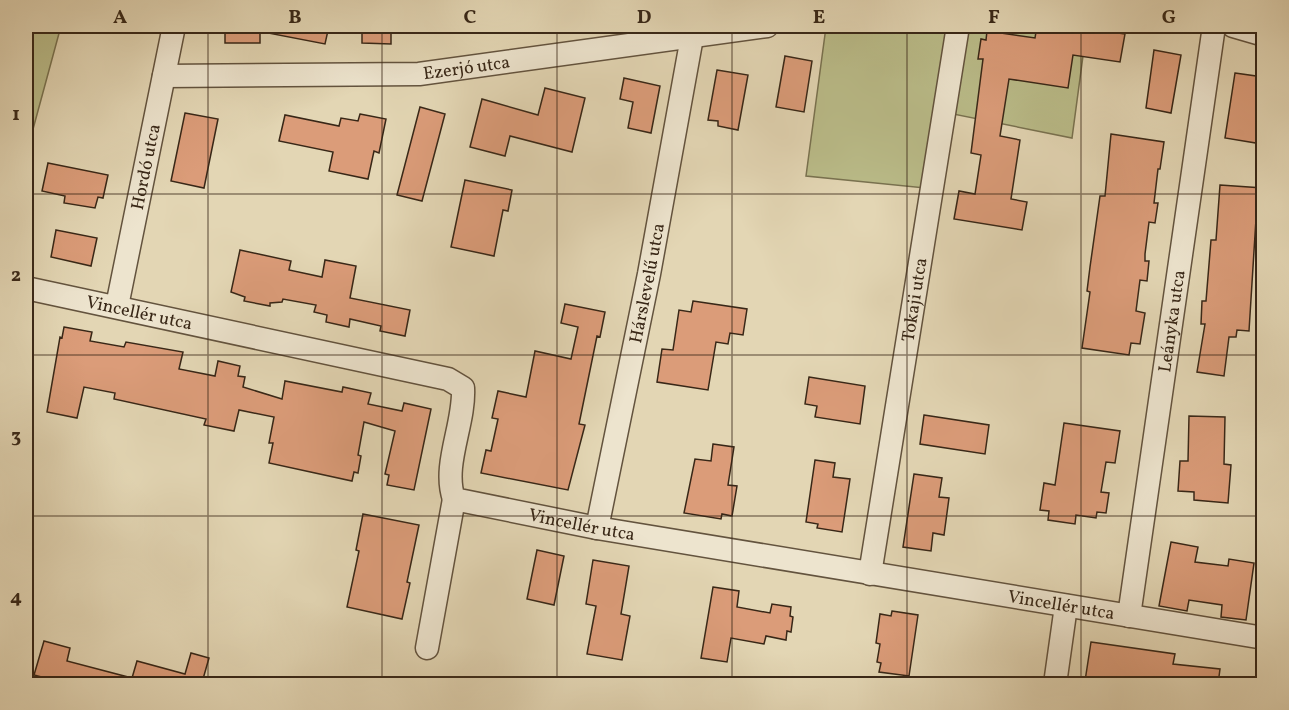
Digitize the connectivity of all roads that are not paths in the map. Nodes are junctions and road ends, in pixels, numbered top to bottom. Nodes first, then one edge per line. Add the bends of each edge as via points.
1 (174, 26) edge
2 (767, 26) edge
3 (958, 26) edge
4 (1214, 26) edge
5 (1233, 26) edge
6 (1263, 35) edge
7 (692, 37) junction
8 (164, 76) junction
9 (26, 288) edge
10 (117, 306) junction
11 (454, 499) junction
12 (597, 528) junction
13 (870, 574) junction
14 (1066, 606) junction
15 (1130, 616) junction
16 (1263, 638) edge
17 (427, 648) dead end
18 (1055, 684) edge

1 - 8 street, Hordó utca
2 - 7 street, Ezerjó utca
3 - 13 street, Tokaji utca
4 - 15 street, Leányka utca
5 - 6 street
7 - 8 street, Ezerjó utca via 419,74
7 - 12 street, Hárslevelű utca
8 - 10 street, Hordó utca
9 - 10 street, Vincellér utca
10 - 11 street, Vincellér utca via 448,379 463,388 464,397 449,485
11 - 12 street, Vincellér utca
11 - 17 street
12 - 13 street, Vincellér utca
13 - 14 street, Vincellér utca
14 - 15 street, Vincellér utca
14 - 18 street
15 - 16 street, Vincellér utca

